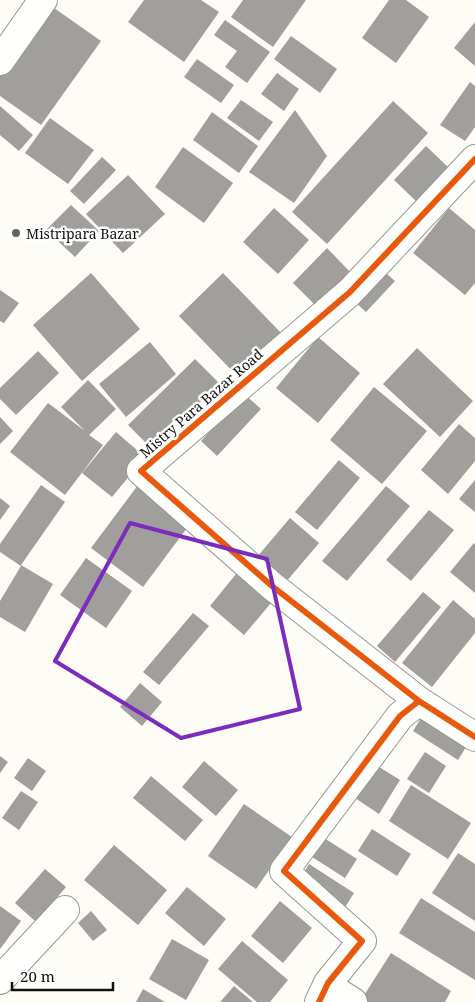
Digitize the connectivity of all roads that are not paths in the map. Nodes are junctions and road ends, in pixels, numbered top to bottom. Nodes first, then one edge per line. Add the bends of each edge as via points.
1 (43, 0) edge
2 (0, 61) edge
3 (475, 159) edge
4 (419, 701) junction
5 (475, 738) edge
6 (65, 910) dead end
7 (0, 980) edge
8 (323, 994) edge
9 (353, 1002) edge

1 - 2 street
3 - 4 street, Mistry Para Bazar Road via 350,292 141,471 272,586
4 - 5 street, Mistry Para Bazar Road
4 - 8 street via 400,716 284,871 362,941
6 - 7 street
8 - 9 street

